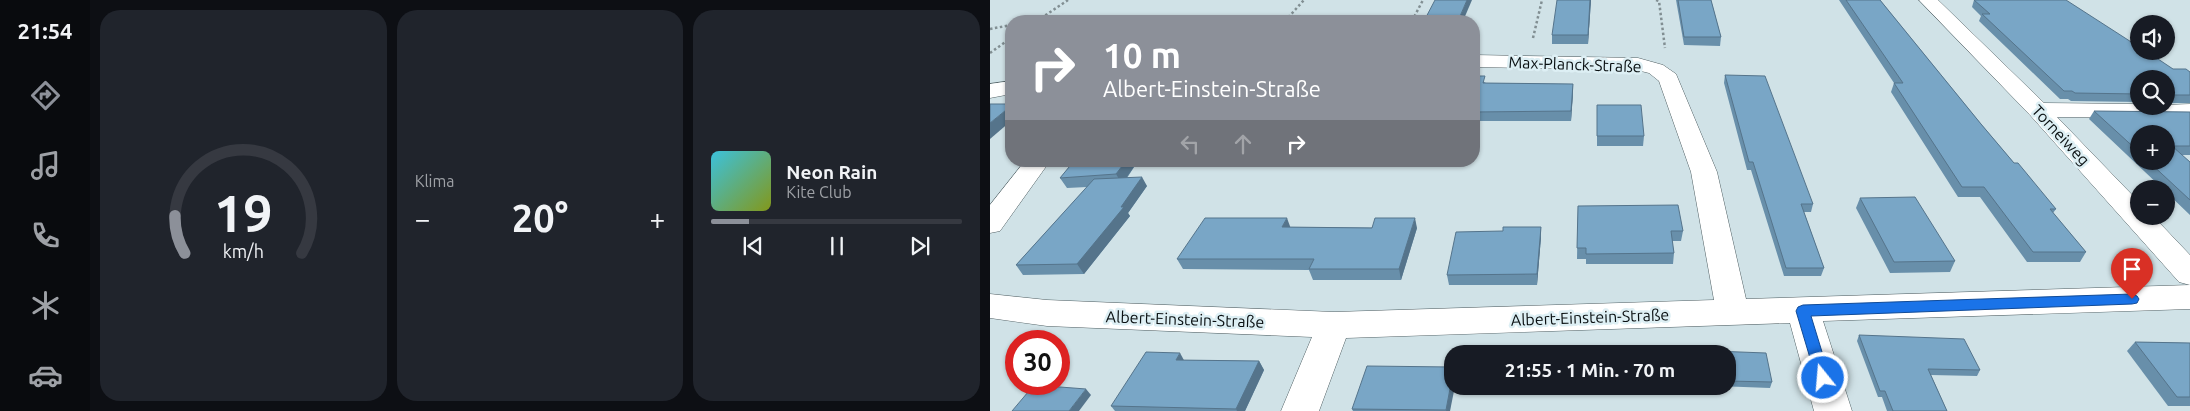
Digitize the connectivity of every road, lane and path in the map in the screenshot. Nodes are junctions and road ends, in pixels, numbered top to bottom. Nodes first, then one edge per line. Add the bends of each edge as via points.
1 (1068, 0) edge
2 (1304, 0) edge
3 (1423, 0) edge
4 (1542, 0) edge
5 (1656, 0) edge
6 (1928, 0) edge
7 (1047, 15) edge
8 (1290, 15) edge
9 (1415, 15) edge
10 (1005, 26) edge
11 (990, 29) edge
12 (1005, 42) edge
13 (990, 52) edge
14 (1480, 61) edge
15 (1528, 62) junction
16 (1669, 78) junction
17 (1005, 89) edge
18 (990, 91) edge
19 (2038, 110) junction
20 (2190, 111) edge
21 (1033, 167) edge
22 (990, 224) edge
23 (2190, 274) edge
24 (2190, 297) edge
25 (990, 306) edge
26 (1803, 311) junction
27 (1733, 313) junction
28 (1334, 325) junction
29 (1300, 411) edge
30 (1833, 411) edge

1 - 7 path
2 - 8 path
3 - 9 path
4 - 15 path
5 - 16 path via 1659,2
6 - 19 street, Torneiweg
10 - 11 path
12 - 13 path
14 - 15 street, Max-Planck-Straße
15 - 16 street, Max-Planck-Straße via 1638,64 1656,69
16 - 27 street via 1704,172
17 - 18 street
19 - 20 street
19 - 23 street, Torneiweg
21 - 22 street
24 - 26 street, Albert-Einstein-Straße
25 - 28 street, Albert-Einstein-Straße via 1047,313
26 - 27 street, Albert-Einstein-Straße
26 - 30 street
27 - 28 street, Albert-Einstein-Straße
28 - 29 street

